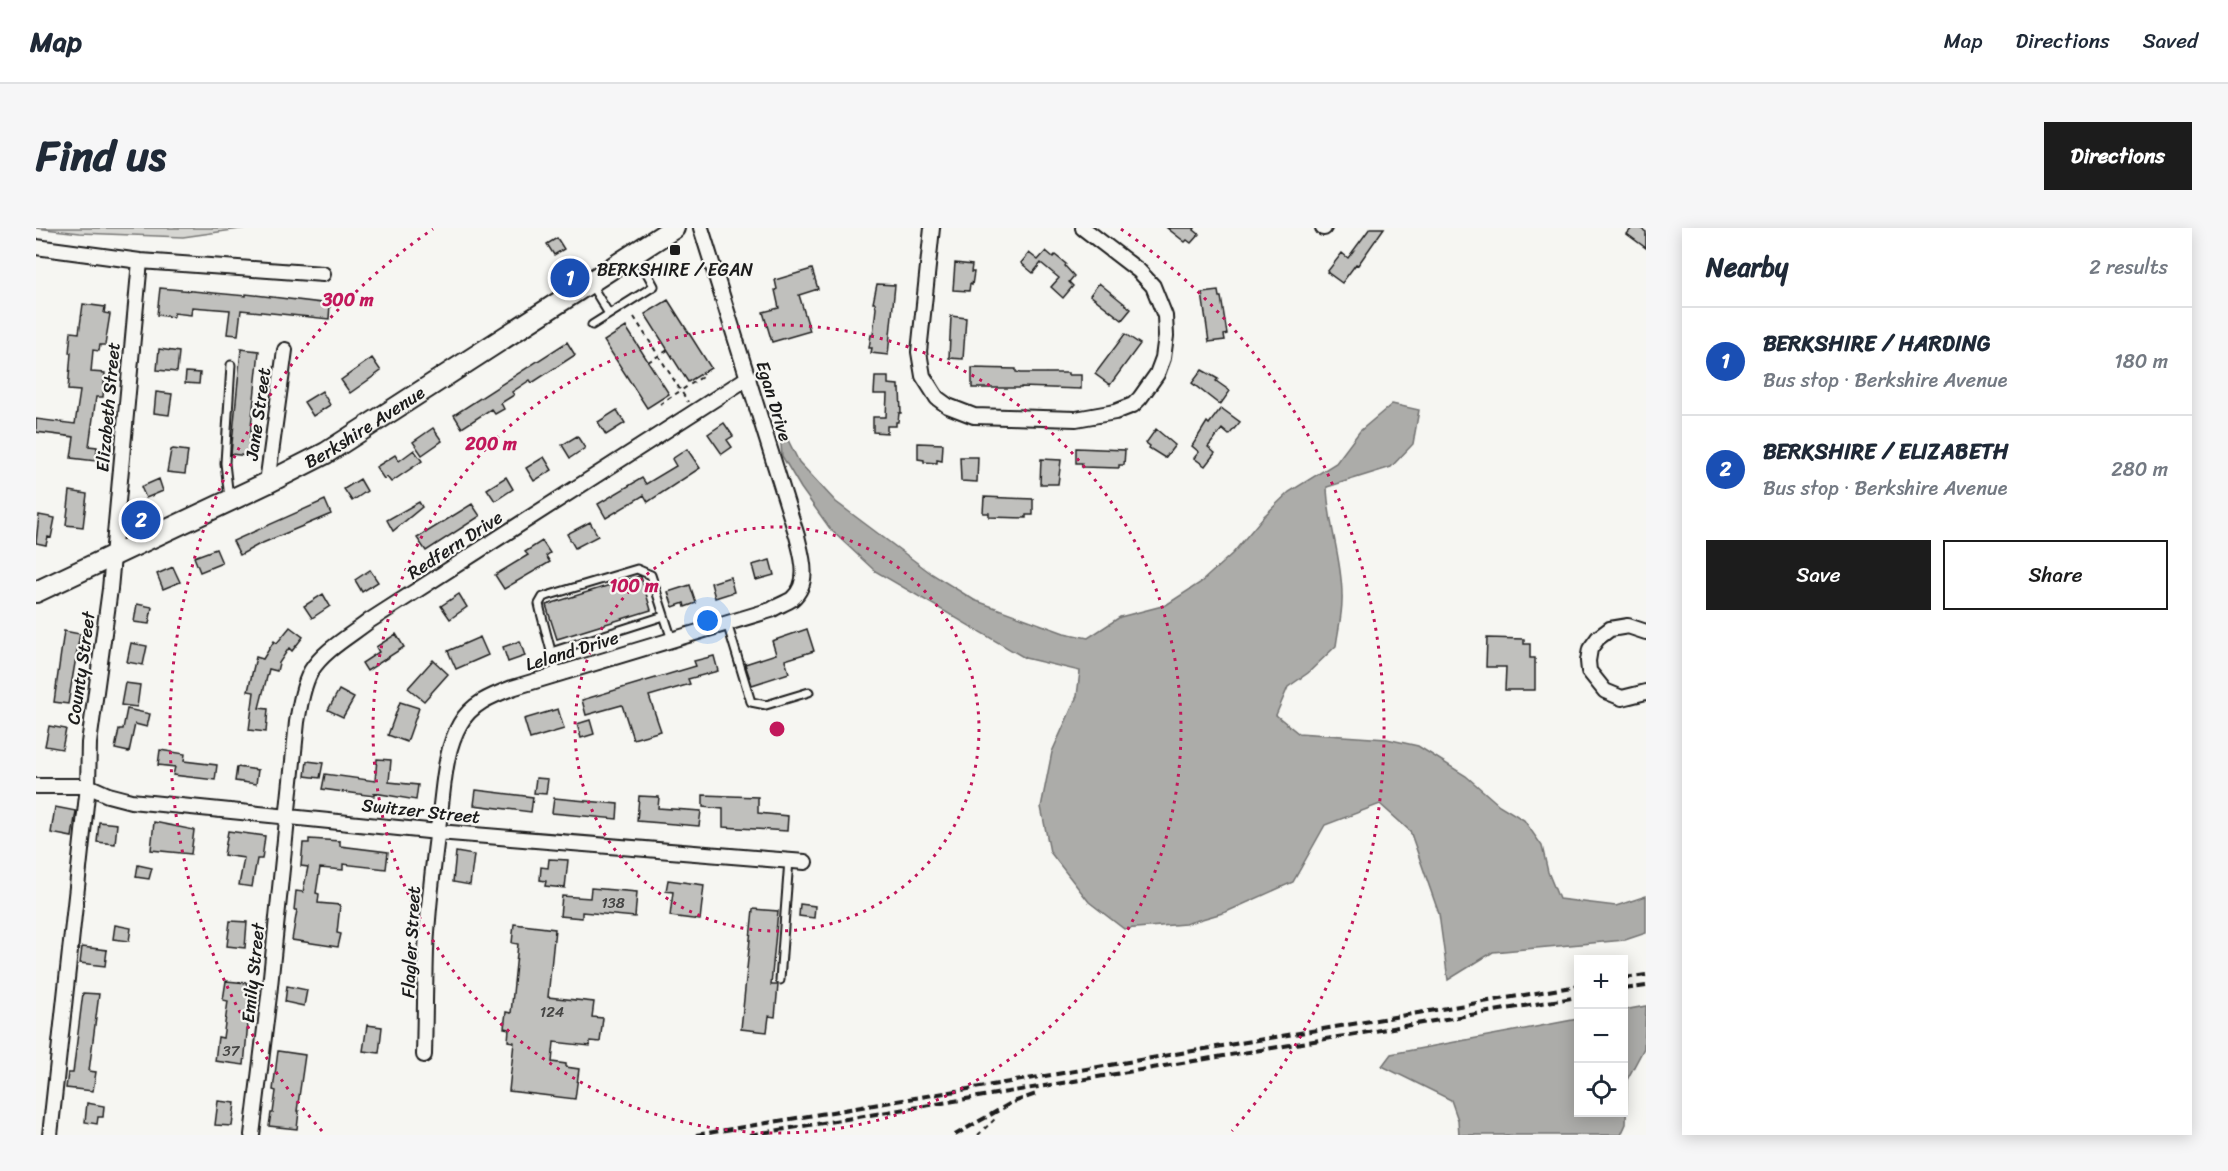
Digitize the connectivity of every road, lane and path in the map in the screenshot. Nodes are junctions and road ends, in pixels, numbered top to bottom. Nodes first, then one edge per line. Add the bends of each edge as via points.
1 (674, 228) edge
2 (701, 228) edge
3 (932, 228) edge
4 (1089, 230) edge
5 (36, 247) edge
6 (636, 253) junction
7 (140, 261) junction
8 (323, 274) dead end
9 (589, 282) junction
10 (609, 314) junction
11 (634, 317) dead end
12 (592, 325) dead end
13 (285, 350) dead end
14 (668, 350) dead end
15 (658, 355) junction
16 (648, 362) dead end
17 (231, 365) dead end
18 (702, 377) dead end
19 (749, 378) junction
20 (681, 391) junction
21 (660, 404) dead end
22 (695, 412) junction
23 (267, 483) junction
24 (229, 501) junction
25 (114, 556) junction
26 (802, 585) joint
27 (36, 592) edge
28 (664, 616) junction
29 (727, 623) junction
30 (1646, 633) edge
31 (672, 640) junction
32 (551, 652) junction
33 (557, 674) junction
34 (809, 692) dead end
35 (1646, 692) edge
36 (36, 786) edge
37 (88, 786) junction
38 (286, 816) junction
39 (438, 831) junction
40 (789, 860) junction
41 (805, 862) dead end
42 (780, 980) dead end
43 (424, 1055) dead end
44 (995, 1119) dead end
45 (51, 1135) edge
46 (252, 1135) edge
47 (978, 1135) edge

1 - 6 main road, Berkshire Avenue
2 - 19 street, Egan Drive
3 - 4 street via 919,352 923,376 937,398 974,416 1076,419 1106,415 1133,405 1153,382 1163,358 1166,336 1165,316 1153,286
5 - 7 street
6 - 9 main road, Berkshire Avenue
6 - 10 lane via 654,286
7 - 8 street
7 - 25 street, Elizabeth Street
9 - 10 lane
9 - 23 main road, Berkshire Avenue via 326,453
10 - 12 lane
11 - 15 path
13 - 23 street, Jane Street
14 - 15 path
15 - 16 path
15 - 20 path
17 - 24 lane via 225,463
18 - 20 path
19 - 22 street, Redfern Drive
19 - 26 street, Egan Drive via 797,536 804,567
20 - 21 path
20 - 22 path
22 - 38 street, Redfern Drive via 369,621 326,654 311,671 300,703
23 - 24 main road, Berkshire Avenue
24 - 25 main road, Berkshire Avenue
25 - 27 main road, Berkshire Avenue
25 - 37 street, County Street via 89,743
26 - 29 street, Leland Drive via 793,598 771,610
28 - 31 lane
28 - 32 lane
28 - 32 lane via 651,575 637,569 543,597 539,604
29 - 31 street, Leland Drive
29 - 34 lane via 751,702 766,705
30 - 35 street via 1628,626 1610,629 1590,649 1588,661 1590,671 1605,690 1622,698
31 - 33 street, Leland Drive
32 - 33 lane
33 - 39 street, Leland Drive via 488,697 460,723 451,744
36 - 37 street, Switzer Street
37 - 38 street, Switzer Street via 131,801
37 - 45 street, County Street
38 - 39 street, Switzer Street
38 - 46 street, Emily Street
39 - 40 street, Switzer Street
39 - 43 street, Flagler Street via 426,948
40 - 41 street, Switzer Street
40 - 42 lane
44 - 47 path

